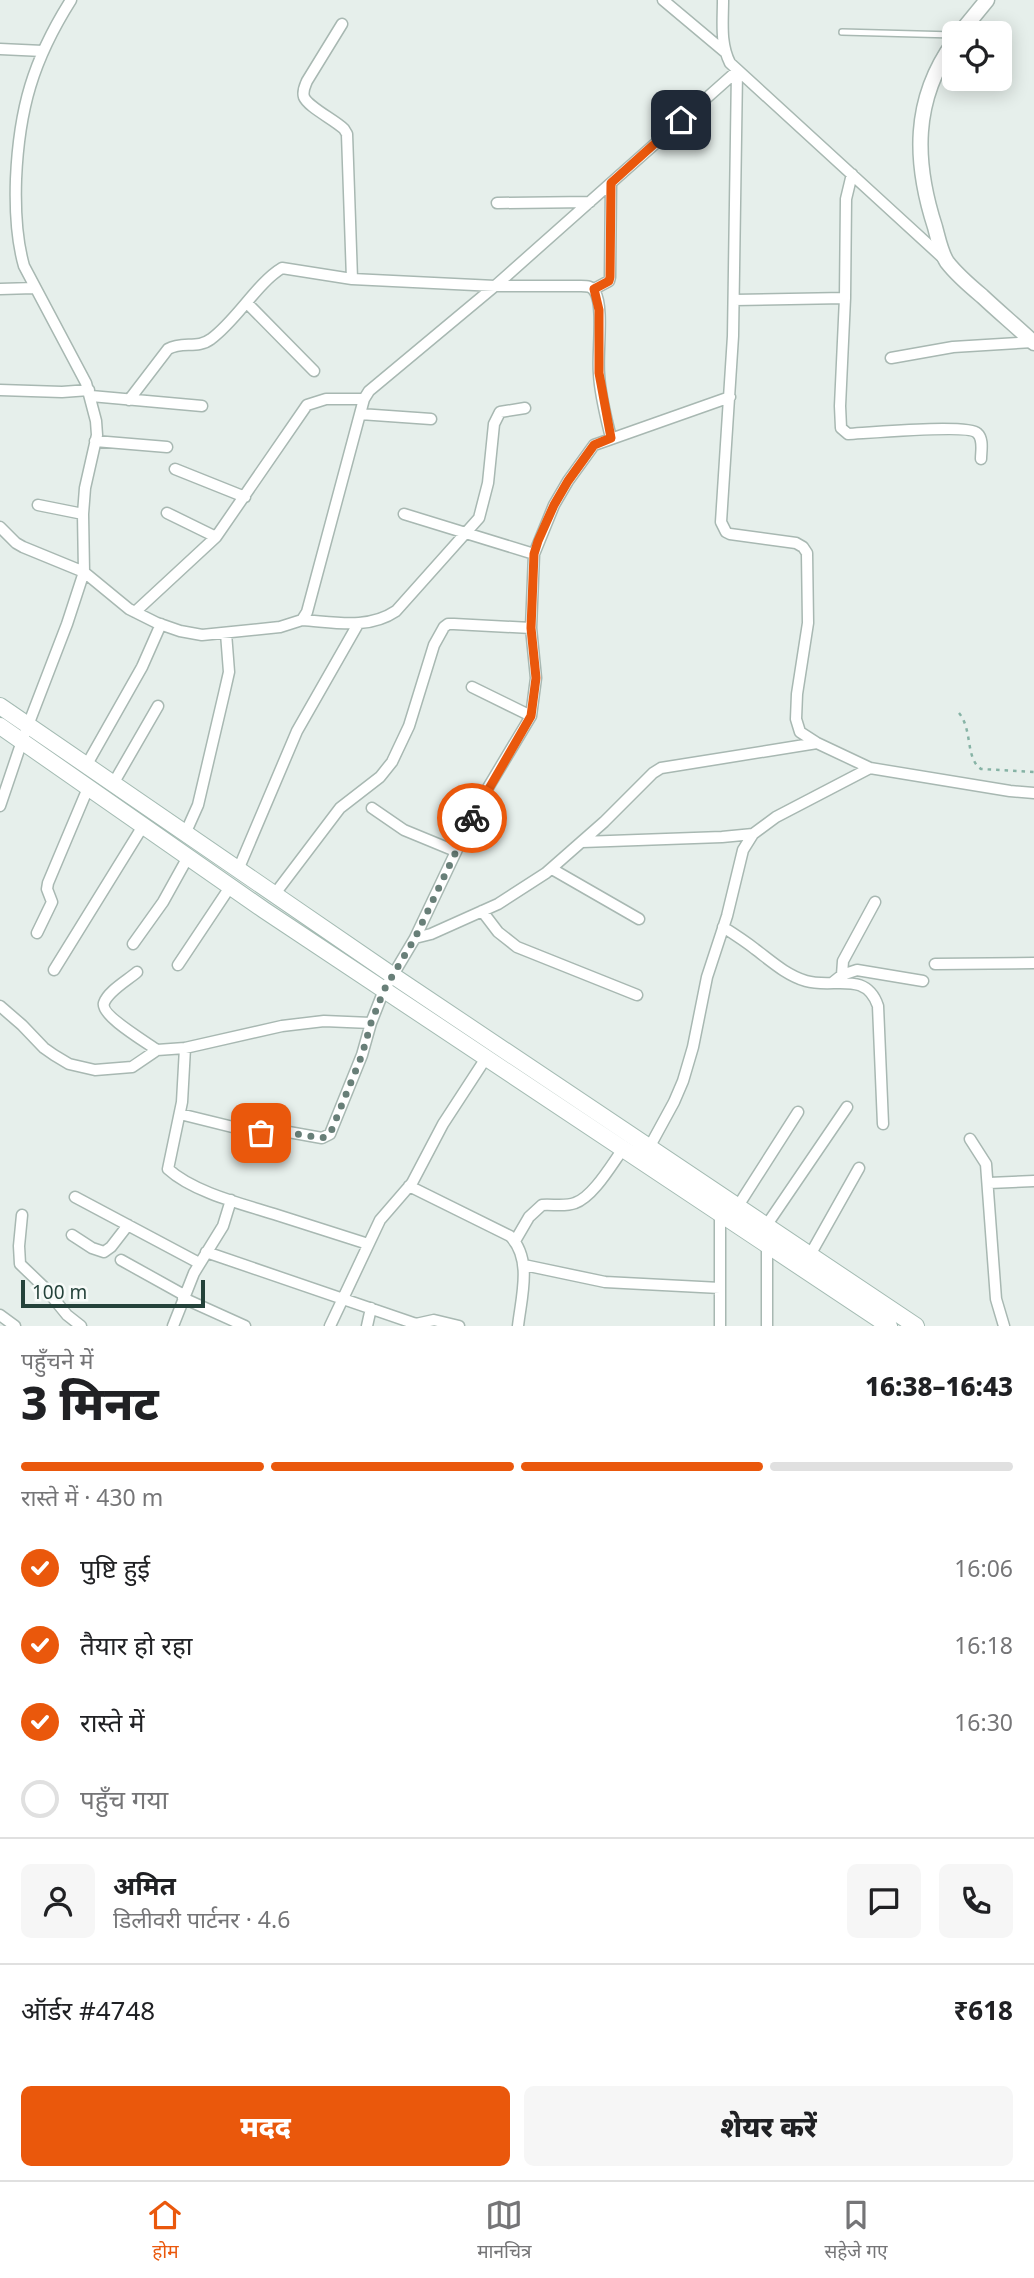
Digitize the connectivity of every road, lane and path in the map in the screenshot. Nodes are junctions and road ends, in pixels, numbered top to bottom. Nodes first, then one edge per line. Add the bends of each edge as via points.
1 (71, 0) edge
2 (663, 0) edge
3 (723, 0) edge
4 (987, 0) edge
5 (970, 21) edge
6 (342, 24) dead end
7 (842, 32) dead end
8 (942, 35) edge
9 (0, 49) edge
10 (43, 51) junction
11 (724, 52) junction
12 (942, 58) edge
13 (737, 71) junction
14 (852, 174) junction
15 (611, 183) junction
16 (590, 202) junction
17 (497, 203) dead end
18 (945, 260) junction
19 (352, 279) junction
20 (495, 286) junction
21 (34, 288) junction
22 (0, 289) edge
23 (594, 289) junction
24 (845, 298) junction
25 (734, 300) junction
26 (247, 303) junction
27 (1033, 342) edge
28 (891, 358) dead end
29 (314, 371) dead end
30 (0, 390) edge
31 (90, 393) junction
32 (730, 397) junction
33 (364, 399) junction
34 (129, 400) junction
35 (202, 406) dead end
36 (525, 408) dead end
37 (360, 414) junction
38 (430, 419) dead end
39 (611, 438) junction
40 (95, 441) junction
41 (167, 447) dead end
42 (981, 459) dead end
43 (175, 469) dead end
44 (245, 496) junction
45 (38, 505) dead end
46 (167, 513) dead end
47 (83, 514) junction
48 (404, 514) dead end
49 (0, 527) edge
50 (467, 533) junction
51 (216, 537) junction
52 (534, 554) junction
53 (84, 572) junction
54 (135, 612) junction
55 (302, 620) junction
56 (161, 624) junction
57 (358, 624) junction
58 (531, 628) junction
59 (226, 633) junction
60 (472, 687) dead end
61 (0, 706) edge
62 (158, 706) dead end
63 (959, 713) dead end
64 (531, 716) junction
65 (0, 726) edge
66 (29, 726) junction
67 (22, 741) junction
68 (817, 743) junction
69 (86, 766) junction
70 (870, 768) junction
71 (1034, 772) edge
72 (113, 784) junction
73 (89, 788) junction
74 (1034, 793) edge
75 (0, 806) edge
76 (372, 808) dead end
77 (143, 826) junction
78 (185, 834) junction
79 (752, 834) junction
80 (582, 842) junction
81 (455, 851) junction
82 (188, 857) junction
83 (552, 869) junction
84 (238, 870) junction
85 (230, 887) junction
86 (274, 895) junction
87 (875, 902) dead end
88 (482, 911) junction
89 (639, 919) dead end
90 (723, 927) junction
91 (37, 933) dead end
92 (415, 938) junction
93 (133, 944) dead end
94 (1034, 963) edge
95 (935, 964) dead end
96 (178, 965) dead end
97 (54, 970) dead end
98 (137, 972) dead end
99 (392, 975) junction
100 (842, 975) junction
101 (923, 981) dead end
102 (832, 982) junction
103 (384, 990) junction
104 (637, 995) dead end
105 (0, 1006) edge
106 (371, 1023) junction
107 (185, 1048) junction
108 (157, 1050) junction
109 (486, 1058) junction
110 (847, 1107) dead end
111 (799, 1112) dead end
112 (180, 1114) junction
113 (883, 1124) dead end
114 (970, 1139) dead end
115 (650, 1146) junction
116 (622, 1149) junction
117 (859, 1168) dead end
118 (1034, 1181) edge
119 (989, 1184) junction
120 (409, 1186) junction
121 (75, 1197) dead end
122 (231, 1200) junction
123 (738, 1206) junction
124 (720, 1214) junction
125 (22, 1215) dead end
126 (128, 1225) junction
127 (766, 1226) junction
128 (72, 1235) dead end
129 (515, 1241) junction
130 (368, 1244) junction
131 (767, 1245) junction
132 (206, 1252) junction
133 (810, 1255) junction
134 (121, 1260) dead end
135 (200, 1263) junction
136 (524, 1265) junction
137 (720, 1288) junction
138 (184, 1296) junction
139 (345, 1298) junction
140 (371, 1308) junction
141 (0, 1315) edge
142 (15, 1326) edge
143 (81, 1326) edge
144 (173, 1326) edge
145 (245, 1326) edge
146 (330, 1326) edge
147 (367, 1326) edge
148 (459, 1326) edge
149 (518, 1326) edge
150 (720, 1326) edge
151 (767, 1326) edge
152 (889, 1326) edge
153 (916, 1326) edge
154 (1004, 1326) edge

1 - 10 street
2 - 11 street
3 - 11 street
4 - 5 street
6 - 19 street via 307,81 303,96 347,134
7 - 8 lane
9 - 10 street
10 - 21 street via 26,96 18,142 19,245
11 - 13 street
12 - 18 street via 932,79 920,148 923,183
13 - 14 street
13 - 15 street
13 - 25 street
14 - 18 street
14 - 24 street via 846,199
15 - 16 street
15 - 23 street via 610,277
16 - 17 street
16 - 20 street
18 - 27 street
19 - 20 street
19 - 26 street via 282,268
20 - 23 street
20 - 33 street via 376,384
21 - 22 street
21 - 31 street
23 - 39 street via 599,310 599,373
24 - 25 street
24 - 42 street via 839,414 843,432 972,430 981,441
25 - 32 street
26 - 29 street
26 - 34 street via 205,343 168,349
27 - 28 street via 953,346
30 - 31 street
31 - 34 street
31 - 40 street
32 - 39 street
32 - 68 street via 721,522 730,534 796,543 807,553 808,623 796,719 800,732
33 - 37 street
33 - 44 street via 326,399 307,405
34 - 35 street
36 - 50 street via 500,412 496,417 483,508
37 - 38 street
37 - 55 street
39 - 52 street via 594,445 568,481
40 - 41 street
40 - 47 street
43 - 44 street
44 - 51 street
45 - 47 street
46 - 51 street
47 - 53 street
48 - 50 street
49 - 53 street via 23,547
50 - 52 street
50 - 57 street via 396,611
51 - 54 street
52 - 58 street
53 - 54 street
53 - 66 street
54 - 56 street
55 - 57 street
55 - 59 street
56 - 59 street via 202,635
56 - 69 street
57 - 84 street via 297,731
58 - 64 street via 536,678
58 - 86 street via 444,627 392,762 340,808
59 - 78 street via 229,672 198,805
60 - 64 street
61 - 66 main road
62 - 72 street
63 - 71 path via 967,726 975,765
64 - 81 street
65 - 67 main road
66 - 67 street
66 - 69 main road
67 - 73 main road
67 - 75 street
68 - 70 street
68 - 80 street via 661,768
69 - 72 main road
70 - 74 street
70 - 79 street
72 - 78 main road
73 - 77 main road
73 - 91 street via 48,883 52,902
76 - 81 street via 404,830
77 - 82 main road
77 - 97 street
78 - 84 main road
79 - 80 street
79 - 90 street via 740,859
80 - 83 street
81 - 92 street
82 - 85 main road
82 - 93 street
83 - 88 street
83 - 89 street
84 - 86 main road
85 - 96 street
85 - 103 main road
86 - 99 main road
87 - 100 street via 843,961
88 - 92 street
88 - 104 street via 517,947
90 - 102 street via 797,978
90 - 115 street via 683,1081
92 - 99 street
94 - 95 street
98 - 108 street via 108,997 104,1008
99 - 103 street
99 - 115 main road
100 - 101 street via 863,970
100 - 102 street
102 - 113 street via 860,985 875,997
103 - 106 street
103 - 109 main road
105 - 108 street via 44,1048 81,1068 132,1067
106 - 107 street via 282,1026
106 - 112 street via 348,1092 326,1138 261,1133
107 - 108 street
107 - 112 street
109 - 116 main road
109 - 120 street
110 - 127 street
111 - 123 street
112 - 122 street via 168,1169
114 - 119 street via 986,1164
115 - 123 main road
116 - 124 main road
116 - 129 street via 583,1199 542,1205
117 - 133 street
118 - 119 street
119 - 154 street via 995,1285
120 - 129 street
120 - 130 street via 380,1220
121 - 126 street
122 - 130 street
122 - 132 street via 223,1226
123 - 127 main road
124 - 131 main road
124 - 137 street
125 - 143 street via 20,1264
126 - 128 street via 104,1252
126 - 135 street
127 - 133 main road
129 - 136 street
130 - 139 street
131 - 151 street
131 - 152 main road
132 - 135 street
132 - 139 street
133 - 153 main road
134 - 138 street
135 - 138 street
136 - 137 street via 604,1282
136 - 149 street
137 - 150 street
138 - 144 street
138 - 145 street
139 - 140 street
139 - 146 street
140 - 147 street
140 - 148 street via 415,1324 434,1320
141 - 142 street

